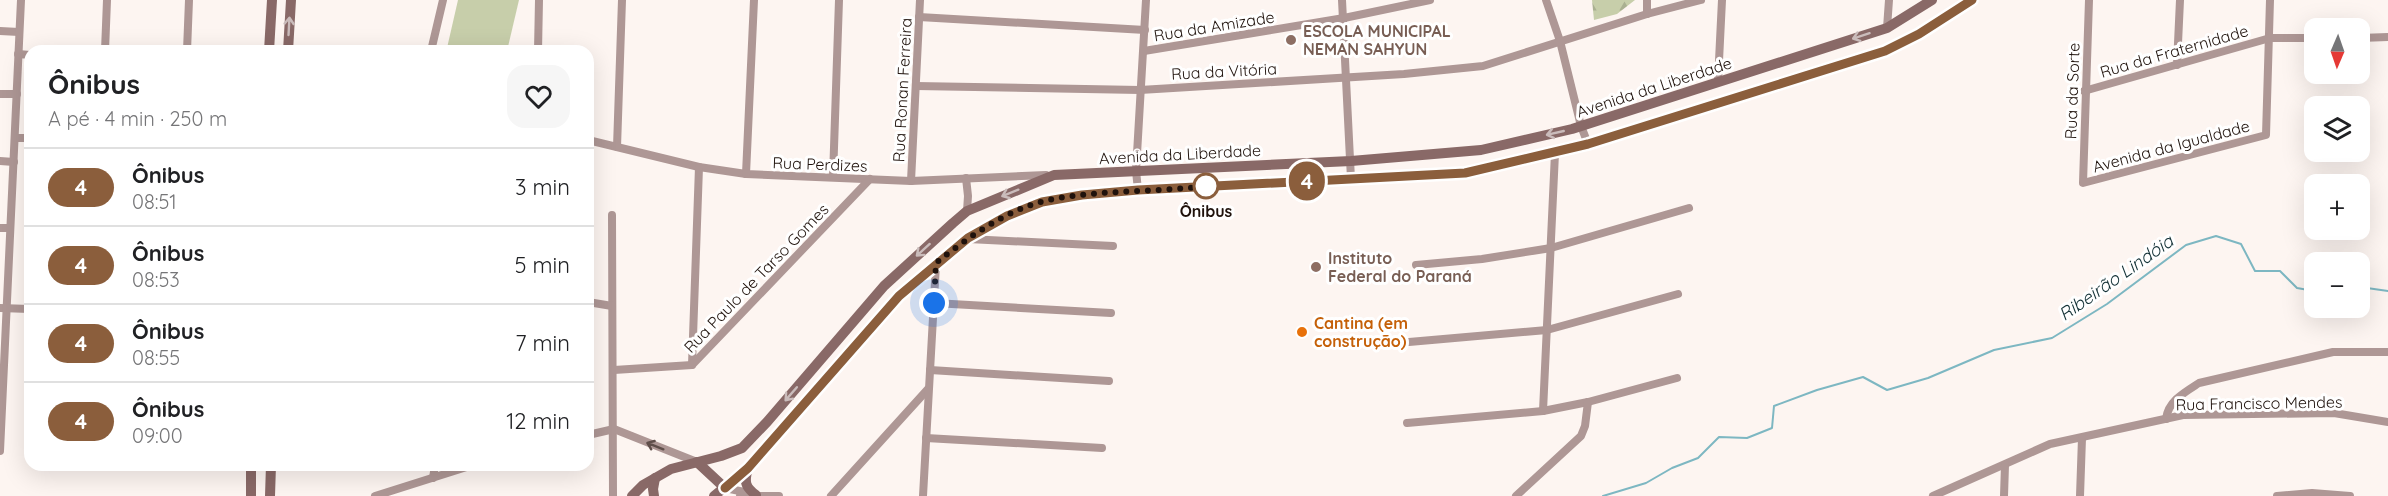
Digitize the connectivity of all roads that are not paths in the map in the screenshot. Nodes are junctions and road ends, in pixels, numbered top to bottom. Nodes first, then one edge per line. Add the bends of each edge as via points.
1 (21, 0) edge
2 (106, 0) edge
3 (189, 0) edge
4 (272, 0) edge
5 (291, 0) edge
6 (442, 0) edge
7 (539, 0) edge
8 (622, 0) edge
9 (754, 0) edge
10 (838, 0) edge
11 (920, 0) edge
12 (1146, 0) edge
13 (1342, 0) edge
14 (1430, 0) edge
15 (1546, 0) edge
16 (1647, 0) edge
17 (1701, 0) edge
18 (1722, 0) edge
19 (1889, 0) edge
20 (1932, 0) edge
21 (1972, 0) edge
22 (2089, 0) edge
23 (2180, 0) edge
24 (2270, 0) edge
25 (1647, 14) junction
26 (919, 17) junction
27 (1344, 18) junction
28 (1887, 28) junction
29 (1144, 30) junction
30 (0, 31) edge
31 (19, 32) junction
32 (2270, 38) junction
33 (2304, 38) edge
34 (2370, 38) edge
35 (2388, 38) edge
36 (1560, 41) junction
37 (105, 45) edge
38 (187, 45) edge
39 (269, 45) edge
40 (288, 45) edge
41 (432, 45) edge
42 (538, 45) edge
43 (1144, 51) junction
44 (18, 54) junction
45 (24, 54) edge
46 (2177, 65) junction
47 (1345, 77) junction
48 (1718, 81) junction
49 (916, 86) junction
50 (1140, 90) junction
51 (2085, 91) junction
52 (0, 94) edge
53 (17, 94) junction
54 (1581, 126) junction
55 (15, 138) junction
56 (24, 138) edge
57 (594, 141) edge
58 (1588, 144) junction
59 (617, 147) junction
60 (1555, 153) junction
61 (0, 161) edge
62 (1351, 161) junction
63 (14, 162) junction
64 (699, 167) junction
65 (1136, 171) junction
66 (746, 174) junction
67 (1054, 175) junction
68 (833, 177) junction
69 (966, 178) junction
70 (870, 179) junction
71 (1351, 179) junction
72 (911, 180) junction
73 (2083, 183) joint
74 (1138, 190) junction
75 (1689, 208) dead end
76 (967, 212) junction
77 (612, 215) dead end
78 (0, 228) edge
79 (9, 228) junction
80 (968, 238) junction
81 (1113, 246) dead end
82 (1551, 248) junction
83 (936, 263) junction
84 (1416, 265) dead end
85 (1678, 294) dead end
86 (594, 303) edge
87 (934, 303) junction
88 (612, 306) junction
89 (4, 309) edge
90 (24, 309) edge
91 (1111, 313) dead end
92 (1547, 330) junction
93 (1409, 342) dead end
94 (2388, 352) edge
95 (692, 365) junction
96 (614, 370) junction
97 (930, 370) junction
98 (1677, 378) dead end
99 (1109, 381) dead end
100 (2, 386) edge
101 (928, 389) junction
102 (1588, 402) junction
103 (1543, 411) junction
104 (2166, 419) junction
105 (2388, 422) edge
106 (1407, 423) dead end
107 (614, 429) junction
108 (594, 434) edge
109 (926, 438) junction
110 (2082, 438) junction
111 (1102, 448) dead end
112 (0, 451) edge
113 (696, 462) junction
114 (2005, 465) junction
115 (748, 468) junction
116 (251, 471) edge
117 (271, 471) edge
118 (434, 471) edge
119 (455, 471) edge
120 (433, 478) junction
121 (655, 478) junction
122 (725, 488) junction
123 (756, 495) edge
124 (251, 496) edge
125 (270, 496) edge
126 (375, 496) edge
127 (613, 496) edge
128 (632, 496) edge
129 (654, 496) edge
130 (714, 496) edge
131 (740, 496) edge
132 (779, 496) edge
133 (831, 496) edge
134 (923, 496) edge
135 (1516, 496) edge
136 (1933, 496) edge
137 (2004, 496) edge
138 (2080, 496) edge
139 (2277, 496) edge
140 (2350, 496) edge

1 - 31 street
2 - 37 street
3 - 38 street
4 - 39 street
40 -> 5 street
6 - 41 street
7 - 42 street
8 - 59 street
9 - 66 street
10 - 68 street
11 - 26 street, Rua Ronan Ferreira
12 - 29 street
13 - 27 street
14 - 27 street, Rua da Amizade
15 - 36 street
16 - 25 street
17 - 25 street, Rua da Vitória
18 - 48 street
19 - 28 street
20 - 28 street, Avenida da Liberdade
21 - 58 street, Avenida da Liberdade via 1885,51
22 - 51 street, Rua da Sorte
23 - 46 street
24 - 32 street
25 - 36 street, Rua da Vitória
26 - 29 street
26 - 49 street, Rua Ronan Ferreira
27 - 43 street, Rua da Amizade
27 - 47 street
28 -> 48 street, Avenida da Liberdade
29 - 43 street
30 - 31 street
31 - 44 street
32 - 33 street, Rua da Fraternidade
32 - 46 street, Rua da Fraternidade
32 - 73 street, Avenida da Igualdade via 2266,135
34 - 35 street
36 - 47 street, Rua da Vitória via 1483,66
36 - 54 street
43 - 50 street
44 - 45 street
44 - 53 street
46 - 51 street, Rua da Fraternidade
47 - 50 street, Rua da Vitória
47 - 62 street
48 - 54 street, Avenida da Liberdade
49 - 50 street, Rua da Vitória
49 - 72 street, Rua Ronan Ferreira
50 - 65 street
51 - 73 street, Rua da Sorte
52 - 53 street
53 - 55 street
54 - 58 street
54 -> 62 street, Avenida da Liberdade via 1481,150
55 - 56 street
55 - 63 street
57 - 59 street, Rua Perdizes
58 - 60 street, Avenida da Liberdade
59 - 64 street, Rua Perdizes
60 - 71 street, Avenida da Liberdade via 1465,173
60 - 82 street
61 - 63 street
62 - 65 street, Avenida da Liberdade
62 - 71 street
63 - 79 street
64 - 66 street, Rua Perdizes
64 - 95 street
65 - 67 street, Avenida da Liberdade
65 - 74 street
66 - 68 street, Rua Perdizes
67 - 69 street, Rua Perdizes
67 -> 76 street, Avenida da Liberdade
68 - 70 street, Rua Perdizes
69 - 72 street, Rua Perdizes
69 - 76 street
70 - 72 street, Rua Perdizes
70 - 95 street, Rua Paulo de Tarso Gomes
71 - 74 street, Avenida da Liberdade
74 - 80 street, Avenida da Liberdade via 1042,202
75 - 82 street
76 -> 113 street, Avenida da Liberdade via 884,286 742,448
77 - 88 street
78 - 79 street
79 - 89 street
80 - 81 street
80 - 83 street, Avenida da Liberdade
82 - 84 street
82 - 92 street
83 - 87 street
83 - 115 street, Avenida da Liberdade via 899,296
85 - 92 street
86 - 88 street
87 - 91 street
87 - 97 street
88 - 96 street
89 - 90 street
89 - 100 street
92 - 93 street
92 - 103 street
94 - 104 street, Rua Francisco Mendes via 2333,352 2199,383 2180,395
95 - 96 street, Rua Paulo de Tarso Gomes
96 - 107 street
97 - 99 street
97 - 101 street
98 - 102 street
100 - 112 street
101 - 109 street
101 - 133 street
102 - 103 street
102 - 135 street via 1581,436
103 - 106 street
104 - 105 street, Rua Francisco Mendes via 2183,415 2334,412
104 - 110 street, Rua Francisco Mendes
107 - 108 street
113 -> 107 street
107 - 127 street
109 - 111 street
109 - 134 street
110 - 114 street, Rua Francisco Mendes via 2050,444
110 - 138 street
113 - 121 street, Avenida da Liberdade
113 - 122 street
114 - 136 street, Rua Francisco Mendes
114 - 137 street
115 - 122 street, Avenida da Liberdade
115 - 123 street via 747,488
116 - 124 street
117 - 125 street
118 - 120 street
119 - 120 street
120 - 126 street
121 - 128 street, Avenida da Liberdade
121 - 129 street
122 - 123 street
122 - 130 street, Avenida da Liberdade
123 - 131 street
123 - 132 street
139 - 140 street

